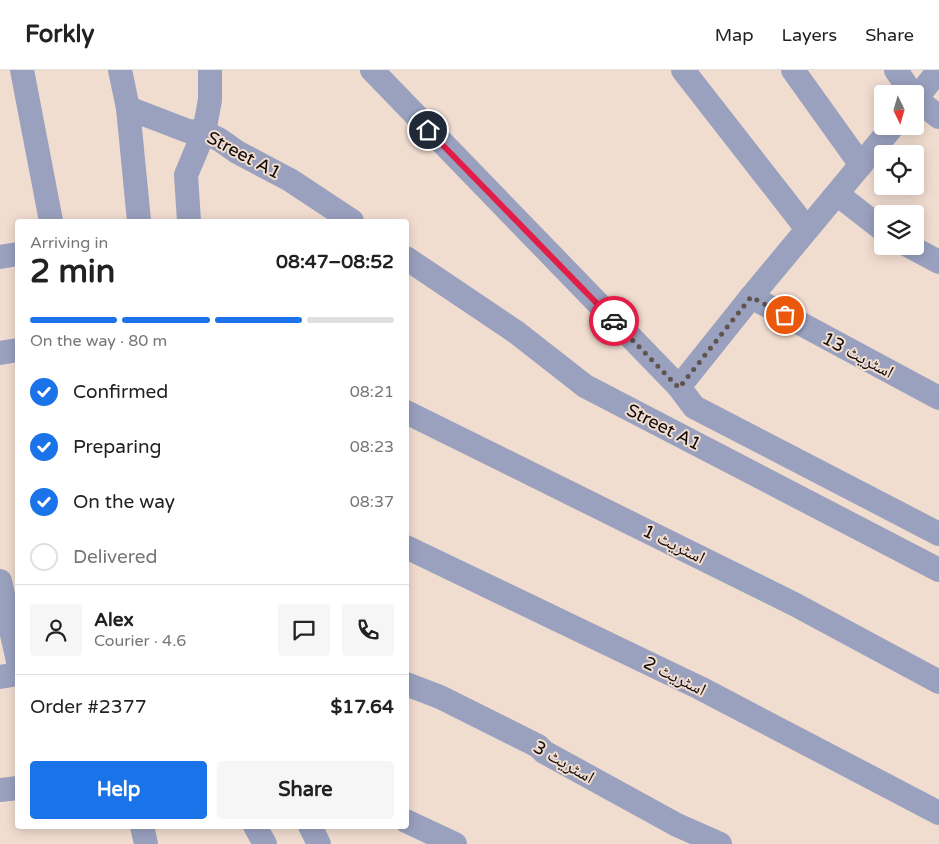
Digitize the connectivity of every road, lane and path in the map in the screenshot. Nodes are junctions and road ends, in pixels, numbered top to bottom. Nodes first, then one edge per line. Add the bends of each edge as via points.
1 (22, 70) edge
2 (120, 70) edge
3 (210, 70) edge
4 (372, 70) edge
5 (683, 70) edge
6 (793, 70) edge
7 (896, 70) edge
8 (939, 70) edge
9 (906, 85) edge
10 (924, 88) edge
11 (924, 105) edge
12 (128, 108) junction
13 (939, 117) edge
14 (204, 132) junction
15 (886, 135) edge
16 (861, 165) junction
17 (837, 194) junction
18 (51, 219) edge
19 (139, 219) edge
20 (189, 219) edge
21 (349, 219) edge
22 (874, 223) edge
23 (807, 229) junction
24 (15, 254) edge
25 (924, 254) edge
26 (0, 257) edge
27 (409, 260) edge
28 (939, 262) edge
29 (751, 297) junction
30 (15, 350) edge
31 (0, 353) edge
32 (679, 388) junction
33 (939, 398) edge
34 (409, 413) edge
35 (939, 534) edge
36 (409, 548) edge
37 (939, 570) edge
38 (0, 581) edge
39 (15, 648) edge
40 (15, 675) edge
41 (0, 678) edge
42 (939, 682) edge
43 (409, 685) edge
44 (15, 788) edge
45 (0, 790) edge
46 (939, 813) edge
47 (409, 822) edge
48 (143, 829) edge
49 (257, 829) edge
50 (312, 829) edge
51 (146, 844) edge
52 (265, 844) edge
53 (319, 844) edge
54 (455, 844) edge
55 (720, 844) edge

1 - 18 street
2 - 12 street
3 - 14 street via 210,100
4 - 32 street
5 - 23 street
6 - 16 street
7 - 9 street
8 - 10 street
11 - 13 street
12 - 14 street, Street A1 via 188,131
12 - 19 street
14 - 20 street via 186,175
14 - 21 street, Street A1 via 290,180
15 - 16 street
16 - 17 street
17 - 22 street
17 - 23 street
23 - 29 street
24 - 26 street
25 - 28 street
27 - 37 street, Street A1 via 516,332 585,386
29 - 32 street
29 - 33 street, اسٹریٹ 13
30 - 31 street
32 - 35 street via 694,407
34 - 42 street, اسٹریٹ 1 via 780,597
36 - 46 street, اسٹریٹ 2 via 700,688
38 - 39 street
40 - 41 street
43 - 55 street, اسٹریٹ 3 via 440,697 538,746 671,822
44 - 45 street
47 - 54 street
48 - 51 street
49 - 52 street
50 - 53 street

